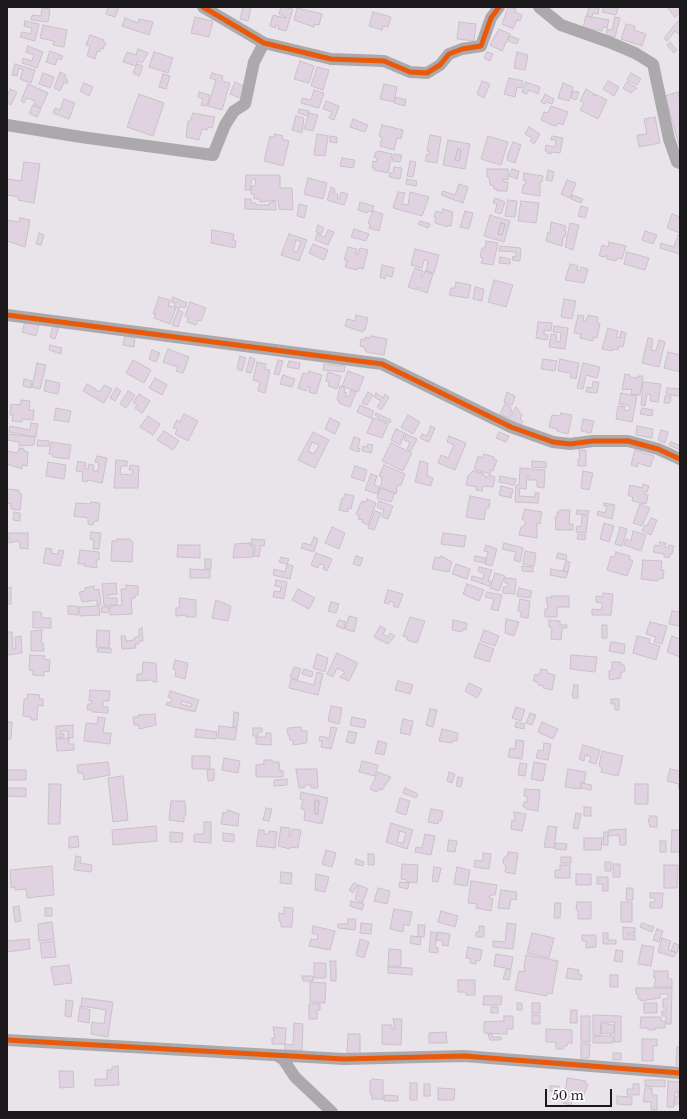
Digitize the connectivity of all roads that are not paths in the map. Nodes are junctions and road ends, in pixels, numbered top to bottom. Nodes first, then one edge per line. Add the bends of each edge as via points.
1 (204, 7) edge
2 (499, 7) edge
3 (539, 7) edge
4 (264, 43) junction
5 (7, 124) edge
6 (680, 163) edge
7 (7, 315) edge
8 (680, 459) edge
9 (7, 1040) edge
10 (277, 1056) junction
11 (680, 1073) edge
12 (332, 1112) edge

1 - 4 street
2 - 4 street via 491,18 481,46 449,54 440,65 427,73 410,72 384,61 331,59
3 - 6 street via 561,25 635,52 653,64 669,139 677,162
4 - 5 street via 254,62 245,104 234,111 212,155
7 - 8 street via 382,364 511,427 552,442 570,444 593,440 628,441 658,449
9 - 10 street
10 - 11 street via 344,1060 464,1056
10 - 12 street

